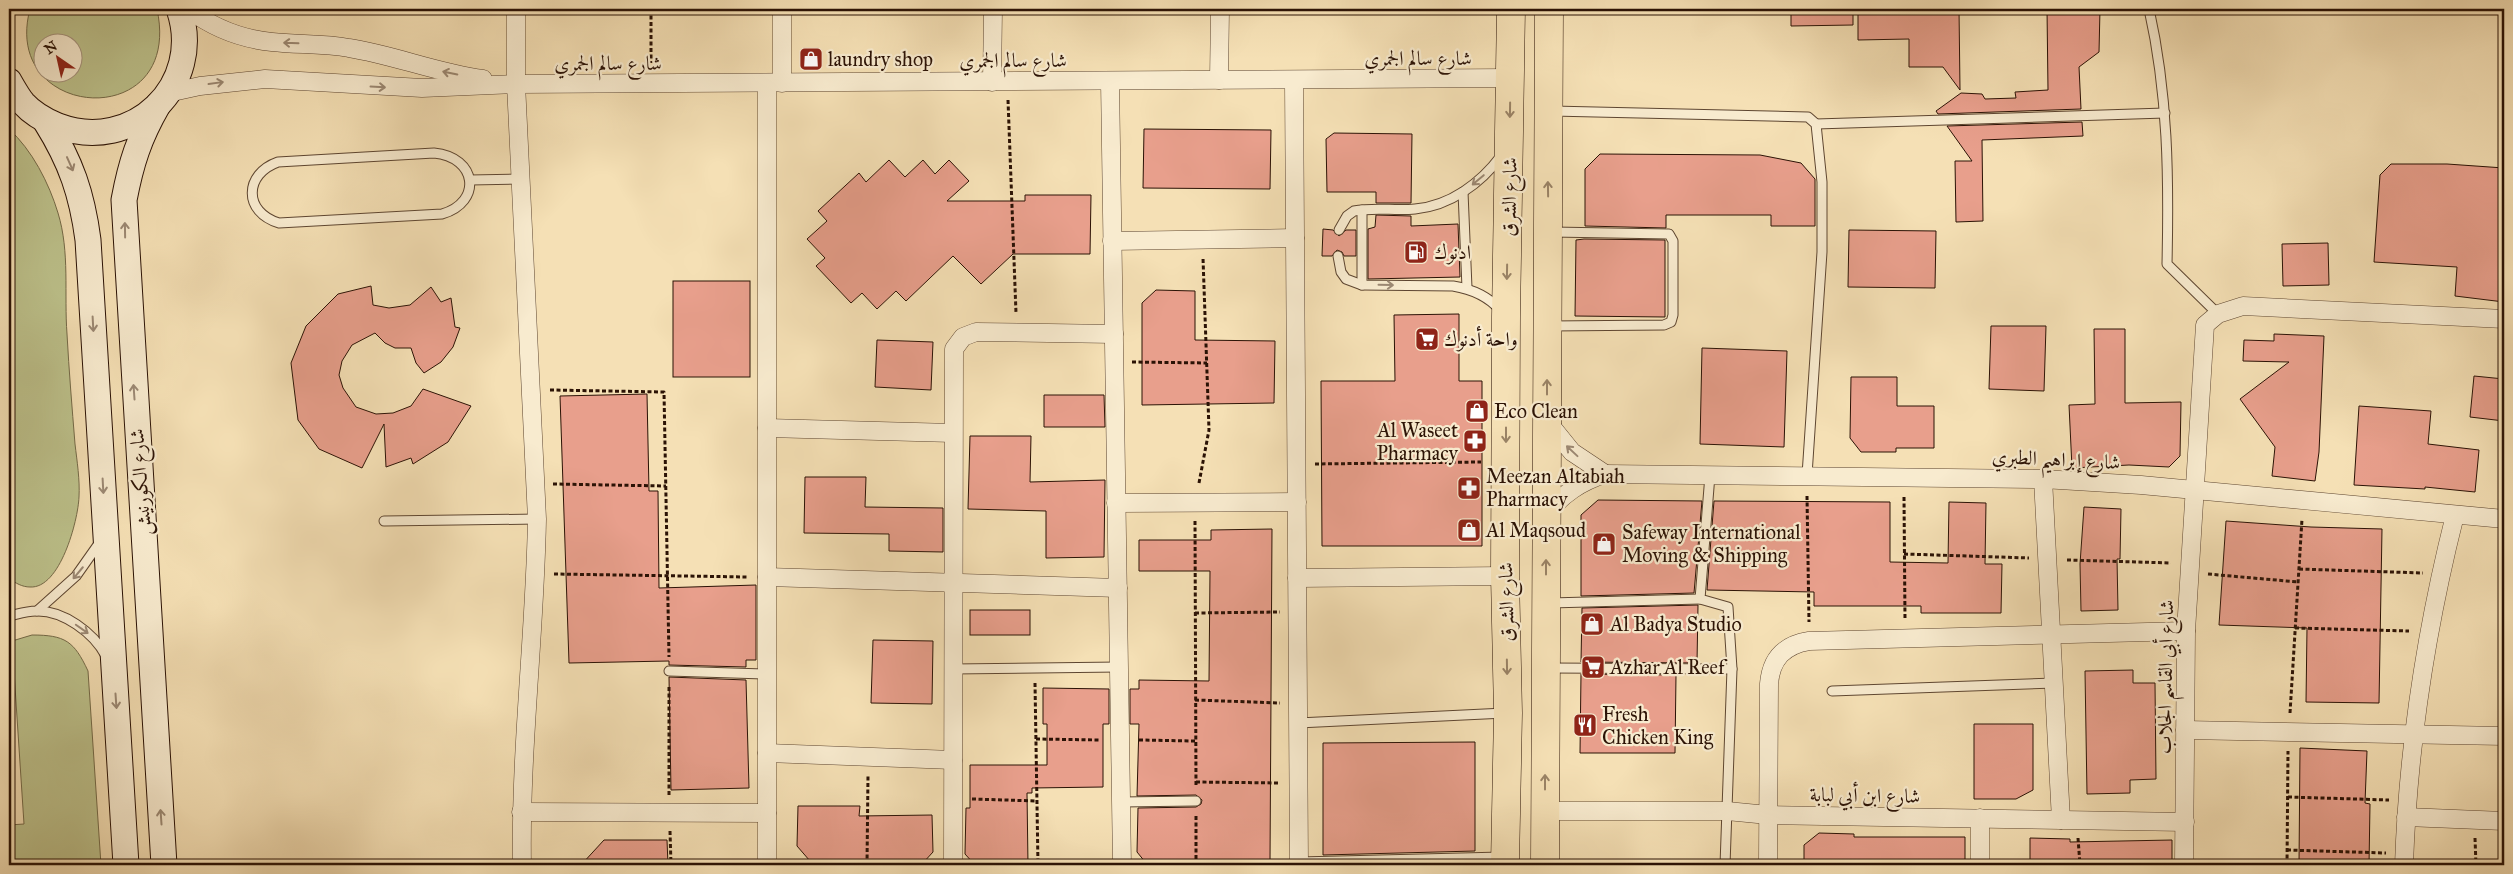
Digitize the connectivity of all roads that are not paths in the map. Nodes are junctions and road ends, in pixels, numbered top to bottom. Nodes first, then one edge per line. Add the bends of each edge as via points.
1 (179, 9) edge
2 (188, 9) edge
3 (516, 9) edge
4 (782, 9) edge
5 (994, 9) edge
6 (1220, 9) edge
7 (1511, 9) edge
8 (1548, 9) edge
9 (2149, 9) edge
10 (1510, 78) junction
11 (1219, 80) junction
12 (1294, 80) junction
13 (9, 81) edge
14 (1110, 81) junction
15 (1000, 82) junction
16 (775, 83) junction
17 (516, 84) junction
18 (163, 99) junction
19 (16, 101) edge
20 (1547, 111) junction
21 (2165, 113) junction
22 (46, 122) junction
23 (1816, 124) junction
24 (1510, 143) junction
25 (520, 179) junction
26 (470, 180) junction
27 (1463, 192) junction
28 (1362, 210) junction
29 (1339, 230) dead end
30 (1548, 232) junction
31 (1295, 238) junction
32 (1112, 241) junction
33 (1338, 256) dead end
34 (1362, 285) junction
35 (1467, 288) junction
36 (2218, 314) junction
37 (1506, 317) junction
38 (2504, 319) edge
39 (1547, 326) junction
40 (1114, 334) junction
41 (1547, 420) junction
42 (767, 428) junction
43 (953, 433) junction
44 (1605, 474) junction
45 (1710, 475) junction
46 (1807, 475) junction
47 (2043, 478) junction
48 (2195, 490) junction
49 (1297, 502) junction
50 (1116, 504) junction
51 (1546, 514) junction
52 (2455, 515) junction
53 (537, 519) junction
54 (2504, 519) edge
55 (384, 521) dead end
56 (106, 533) junction
57 (1505, 576) junction
58 (767, 577) junction
59 (1297, 578) junction
60 (953, 583) junction
61 (1118, 588) junction
62 (1700, 599) junction
63 (1546, 603) junction
64 (37, 611) junction
65 (9, 616) edge
66 (2186, 631) junction
67 (2051, 635) junction
68 (1119, 667) junction
69 (1546, 668) junction
70 (953, 669) junction
71 (1732, 669) junction
72 (669, 671) road end
73 (114, 672) junction
74 (767, 674) junction
75 (2054, 683) junction
76 (1832, 691) dead end
77 (153, 695) junction
78 (1508, 713) junction
79 (1298, 723) junction
80 (2184, 730) junction
81 (2415, 734) junction
82 (2504, 736) edge
83 (767, 753) junction
84 (953, 760) junction
85 (1196, 801) road end
86 (1121, 802) junction
87 (2407, 808) junction
88 (1545, 811) junction
89 (1727, 811) junction
90 (521, 812) junction
91 (767, 813) junction
92 (1768, 815) junction
93 (1980, 818) junction
94 (2069, 820) junction
95 (2185, 822) junction
96 (2504, 822) edge
97 (2404, 859) edge
98 (1505, 861) edge
99 (1299, 864) edge
100 (126, 865) edge
101 (164, 865) edge
102 (522, 865) edge
103 (767, 865) edge
104 (953, 865) edge
105 (1122, 865) edge
106 (1545, 865) edge
107 (1725, 865) edge
108 (1768, 865) edge
109 (1980, 865) edge
110 (2184, 865) edge

1 - 18 main road, شارع الكورنيش via 185,47 180,71
17 -> 2 street, شارع سالم الجمري via 435,70 348,47 246,37 220,28
3 - 17 street
4 - 16 street
5 - 15 street
6 - 11 street
7 - 10 main road, شارع الشرق
8 - 20 main road, شارع الشرق
9 - 21 lane via 2160,59
10 - 12 street, شارع سالم الجمري
10 -> 24 main road, شارع الشرق
11 - 12 street, شارع سالم الجمري
11 - 14 street, شارع سالم الجمري
12 - 31 street
13 - 19 main road
14 - 15 street, شارع سالم الجمري
14 - 32 street
15 - 16 street, شارع سالم الجمري
16 - 17 street, شارع سالم الجمري
16 - 42 street
18 -> 17 street, شارع سالم الجمري via 200,86 265,79 422,88
17 - 25 street
18 - 22 main road via 134,123 105,132 75,132
77 -> 18 main road, شارع الكورنيش via 124,200 130,167 141,135
19 - 22 main road
20 - 23 lane via 1808,117
30 -> 20 main road, شارع الشرق
21 - 23 lane
21 - 36 lane via 2169,167 2167,264
22 -> 56 main road, شارع الكورنيش via 73,171 84,209
23 - 46 lane via 1822,182 1822,252
24 -> 27 lane via 1489,170
24 -> 37 main road, شارع الشرق
25 - 26 lane
25 - 53 street
26 - 26 lane via 458,159 446,154 278,162 255,178 252,198 261,214 279,223 442,214 460,206 466,198
27 - 28 lane via 1448,201 1415,209
27 - 35 lane
28 - 29 lane via 1347,216
28 - 34 lane
30 - 39 main road, شارع الشرق
30 - 39 lane via 1669,234 1674,241 1671,322 1664,325
31 - 32 street
31 - 49 street
32 - 40 street
33 - 34 lane via 1346,279
34 -> 35 lane
35 - 37 lane via 1496,305
36 - 38 street via 2243,306
36 - 48 street, شارع أبي القاسم الجلاب via 2205,325
37 -> 57 main road, شارع الشرق
41 -> 39 main road, شارع الشرق
40 - 43 street via 969,334 957,342 953,356
40 - 50 street
44 -> 41 street via 1572,452
41 - 51 main road, شارع الشرق
42 - 43 street
42 - 58 street
43 - 60 street
44 - 45 street, شارع إبراهيم الطبري
44 - 51 street, شارع إبراهيم الطبري via 1571,488
45 - 46 street, شارع إبراهيم الطبري
45 - 62 lane
46 - 47 street, شارع إبراهيم الطبري
47 - 48 street, شارع إبراهيم الطبري
47 - 67 street
48 - 52 street, شارع إبراهيم الطبري
48 - 66 street, شارع أبي القاسم الجلاب
49 - 50 street
49 - 59 street
50 - 61 street
63 -> 51 main road, شارع الشرق
52 - 54 street, شارع إبراهيم الطبري
52 - 81 street via 2428,632
53 - 55 lane
53 - 90 street
56 -> 64 lane via 76,576
56 - 73 main road, شارع الكورنيش
56 - 77 main road via 119,535 128,545 138,645
57 - 59 street
57 -> 78 main road, شارع الشرق
58 - 60 street
58 - 74 street
59 - 79 street
60 - 61 street
60 - 70 street
61 - 68 street
62 - 63 lane
62 - 71 lane via 1728,607
63 - 69 main road, شارع الشرق
64 - 65 lane
64 -> 73 lane via 62,617 84,630 102,648
66 - 67 street
66 - 80 street, شارع أبي القاسم الجلاب
67 - 75 street
67 - 92 street via 1809,641 1785,649 1770,671
68 - 70 lane
68 - 86 street
69 - 71 lane
88 -> 69 main road, شارع الشرق
70 - 84 street
71 - 89 lane
72 - 74 lane
73 -> 100 main road, شارع الكورنيش
74 - 83 street
75 - 76 lane
75 - 94 street
101 -> 77 main road, شارع الكورنيش
78 - 79 lane
78 - 98 main road, شارع الشرق
79 - 99 street
80 - 81 street
80 - 95 street, شارع أبي القاسم الجلاب
81 - 82 street
81 - 87 street
83 - 84 street
83 - 91 street
84 - 104 street
85 - 86 lane
86 - 105 street
87 - 96 street
87 - 97 street
88 - 89 street, شارع ابن أبي لبابة
88 - 106 main road, شارع الشرق
89 - 92 street, شارع ابن أبي لبابة
89 - 107 lane
90 - 91 street
90 - 102 street
91 - 103 street
92 - 93 street, شارع ابن أبي لبابة
92 - 108 street
93 - 94 street, شارع ابن أبي لبابة
93 - 109 street
94 - 95 street, شارع ابن أبي لبابة
95 - 110 street, شارع أبي القاسم الجلاب
98 - 99 lane

